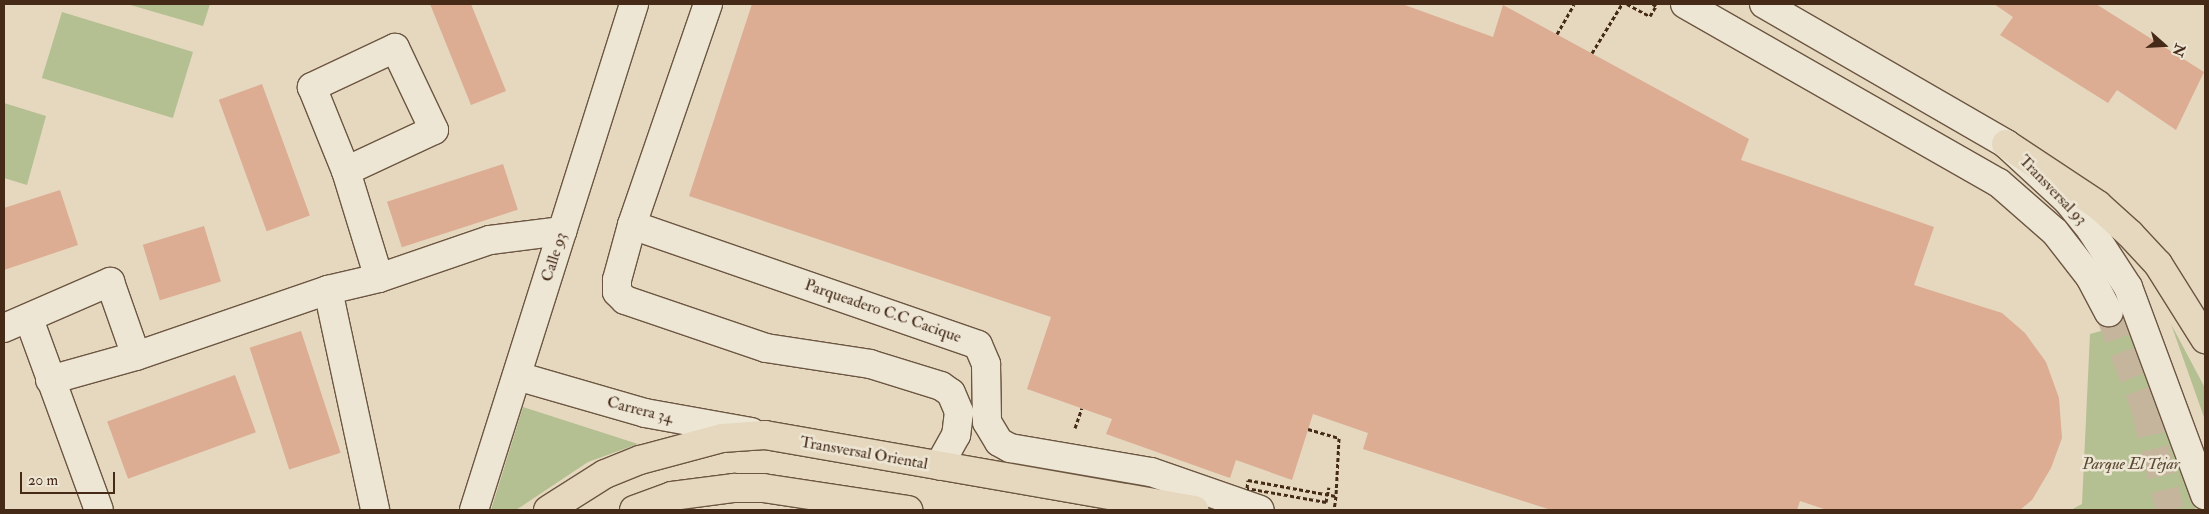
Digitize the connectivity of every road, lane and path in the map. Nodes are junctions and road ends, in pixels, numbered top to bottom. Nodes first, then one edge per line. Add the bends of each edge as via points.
1 (634, 4) edge
2 (708, 4) edge
3 (1574, 4) edge
4 (1622, 4) edge
5 (1627, 4) edge
6 (1653, 4) edge
7 (1685, 4) edge
8 (1764, 4) edge
9 (1557, 34) dead end
10 (1592, 53) dead end
11 (2006, 144) junction
12 (346, 171) junction
13 (632, 225) junction
14 (562, 232) junction
15 (379, 278) junction
16 (328, 290) junction
17 (2109, 312) tunnel mouth
18 (16, 323) edge
19 (2205, 339) edge
20 (136, 356) junction
21 (517, 376) junction
22 (50, 380) junction
23 (1082, 408) dead end
24 (1308, 429) dead end
25 (1073, 434) dead end
26 (765, 435) junction
27 (939, 466) junction
28 (1329, 487) dead end
29 (2205, 495) edge
30 (1336, 496) junction
31 (99, 510) edge
32 (375, 510) edge
33 (474, 510) edge
34 (548, 510) edge
35 (634, 510) edge
36 (908, 510) edge
37 (1194, 510) edge
38 (1260, 510) edge
39 (1334, 510) edge

1 - 14 street, Calle 93
2 - 13 street
3 - 9 path
4 - 10 path
5 - 6 path via 1650,16 1656,6
7 - 17 street, Transversal 93 via 1999,183 2055,232 2090,277
8 - 11 street, Transversal 93
11 - 19 main road via 2098,205 2130,234 2158,264
11 - 29 street, Transversal 93 via 2067,200 2128,287
12 - 12 street via 312,87 395,48 434,130
12 - 15 street
13 - 27 street via 617,280 617,292 625,300 766,348 870,364 951,393 956,401 958,421 950,451
13 - 38 street, Parqueadero C.C Cacique via 978,345 986,364 988,422 996,438 1010,448 1151,472
14 - 15 street via 490,240
14 - 21 street, Calle 93
15 - 16 street
16 - 20 street
16 - 32 street
18 - 20 street via 110,282
18 - 22 street
20 - 22 street
21 - 26 street, Carrera 34 via 645,413
21 - 33 street, Calle 93
22 - 31 street
23 - 25 path
24 - 30 path via 1339,438
26 - 27 main road, Transversal Oriental
26 - 34 main road, Transversal Oriental via 722,438 640,460 605,474
27 - 37 main road, Transversal Oriental
28 - 30 path, bridge via 1326,502 1247,488 1248,480
30 - 39 path, bridge
35 - 36 main road via 672,496 734,488 763,488

